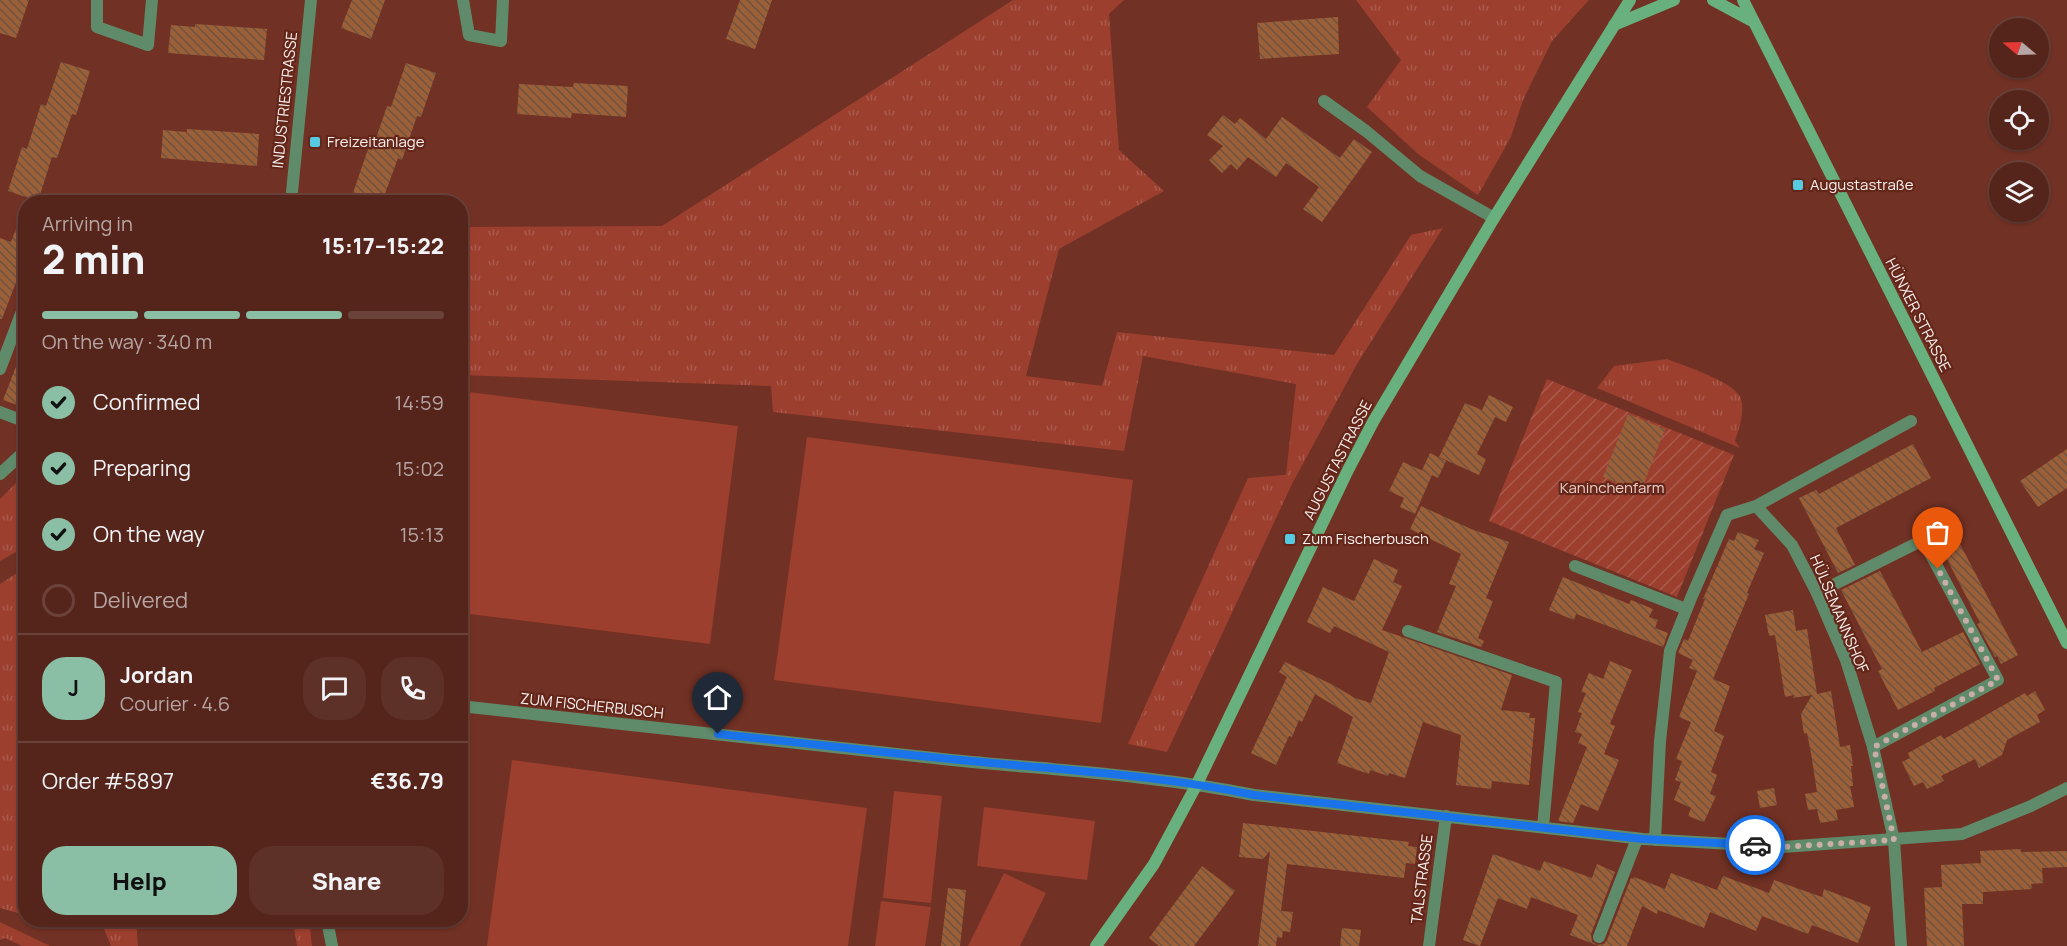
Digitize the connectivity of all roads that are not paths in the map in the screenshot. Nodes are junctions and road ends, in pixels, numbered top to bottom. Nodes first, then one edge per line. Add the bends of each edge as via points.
1 (98, 0) edge
2 (152, 0) edge
3 (311, 0) edge
4 (463, 0) edge
5 (503, 0) edge
6 (1630, 0) edge
7 (1674, 0) edge
8 (1713, 0) edge
9 (1743, 0) edge
10 (1750, 0) edge
11 (1754, 22) junction
12 (1613, 26) junction
13 (1324, 100) dead end
14 (292, 195) edge
15 (1494, 218) junction
16 (18, 322) edge
17 (0, 369) edge
18 (0, 412) edge
19 (18, 419) edge
20 (1911, 422) dead end
21 (18, 457) edge
22 (0, 474) edge
23 (1756, 506) junction
24 (1575, 566) dead end
25 (1817, 593) junction
26 (1686, 609) junction
27 (1408, 631) dead end
28 (2067, 643) edge
29 (468, 707) edge
30 (1874, 747) junction
31 (1197, 784) junction
32 (2067, 788) edge
33 (1446, 816) junction
34 (1544, 827) junction
35 (1637, 839) junction
36 (1654, 840) junction
37 (1894, 840) junction
38 (328, 927) edge
39 (1599, 937) dead end
40 (332, 946) edge
41 (1096, 946) edge
42 (1428, 946) edge
43 (1901, 946) edge

1 - 2 street via 97,27 148,45
3 - 14 street, INDUSTRIESTRASSE
4 - 5 street via 469,35 501,41
6 - 12 main road, AUGUSTASTRASSE
7 - 12 main road
8 - 11 main road
9 - 11 main road, HÜNXER STRASSE
10 - 11 main road
11 - 28 main road, HÜNXER STRASSE
12 - 15 main road, AUGUSTASTRASSE
13 - 15 street via 1420,176
15 - 31 main road, AUGUSTASTRASSE via 1353,460
16 - 17 street
18 - 19 street
20 - 23 street
21 - 22 street
23 - 25 street, HÜLSEMANNSHOF via 1792,544
23 - 26 street via 1727,515
24 - 26 street
25 - 30 street, HÜLSEMANNSHOF via 1846,660
25 - 30 street via 1923,540 1998,680
26 - 36 street via 1670,651
27 - 34 street via 1556,682
29 - 31 street, ZUM FISCHERBUSCH
30 - 37 street, HÜLSEMANNSHOF
31 - 33 street, ZUM FISCHERBUSCH via 1254,795
31 - 41 main road, AUGUSTASTRASSE via 1155,864
32 - 37 street, ZUM FISCHERBUSCH via 1962,834
33 - 34 street, ZUM FISCHERBUSCH
33 - 42 street, TALSTRASSE
34 - 35 street, ZUM FISCHERBUSCH
35 - 36 street, ZUM FISCHERBUSCH
35 - 39 street
36 - 37 street, ZUM FISCHERBUSCH via 1782,847
37 - 43 street, HÜLSEMANNSHOF
38 - 40 street

